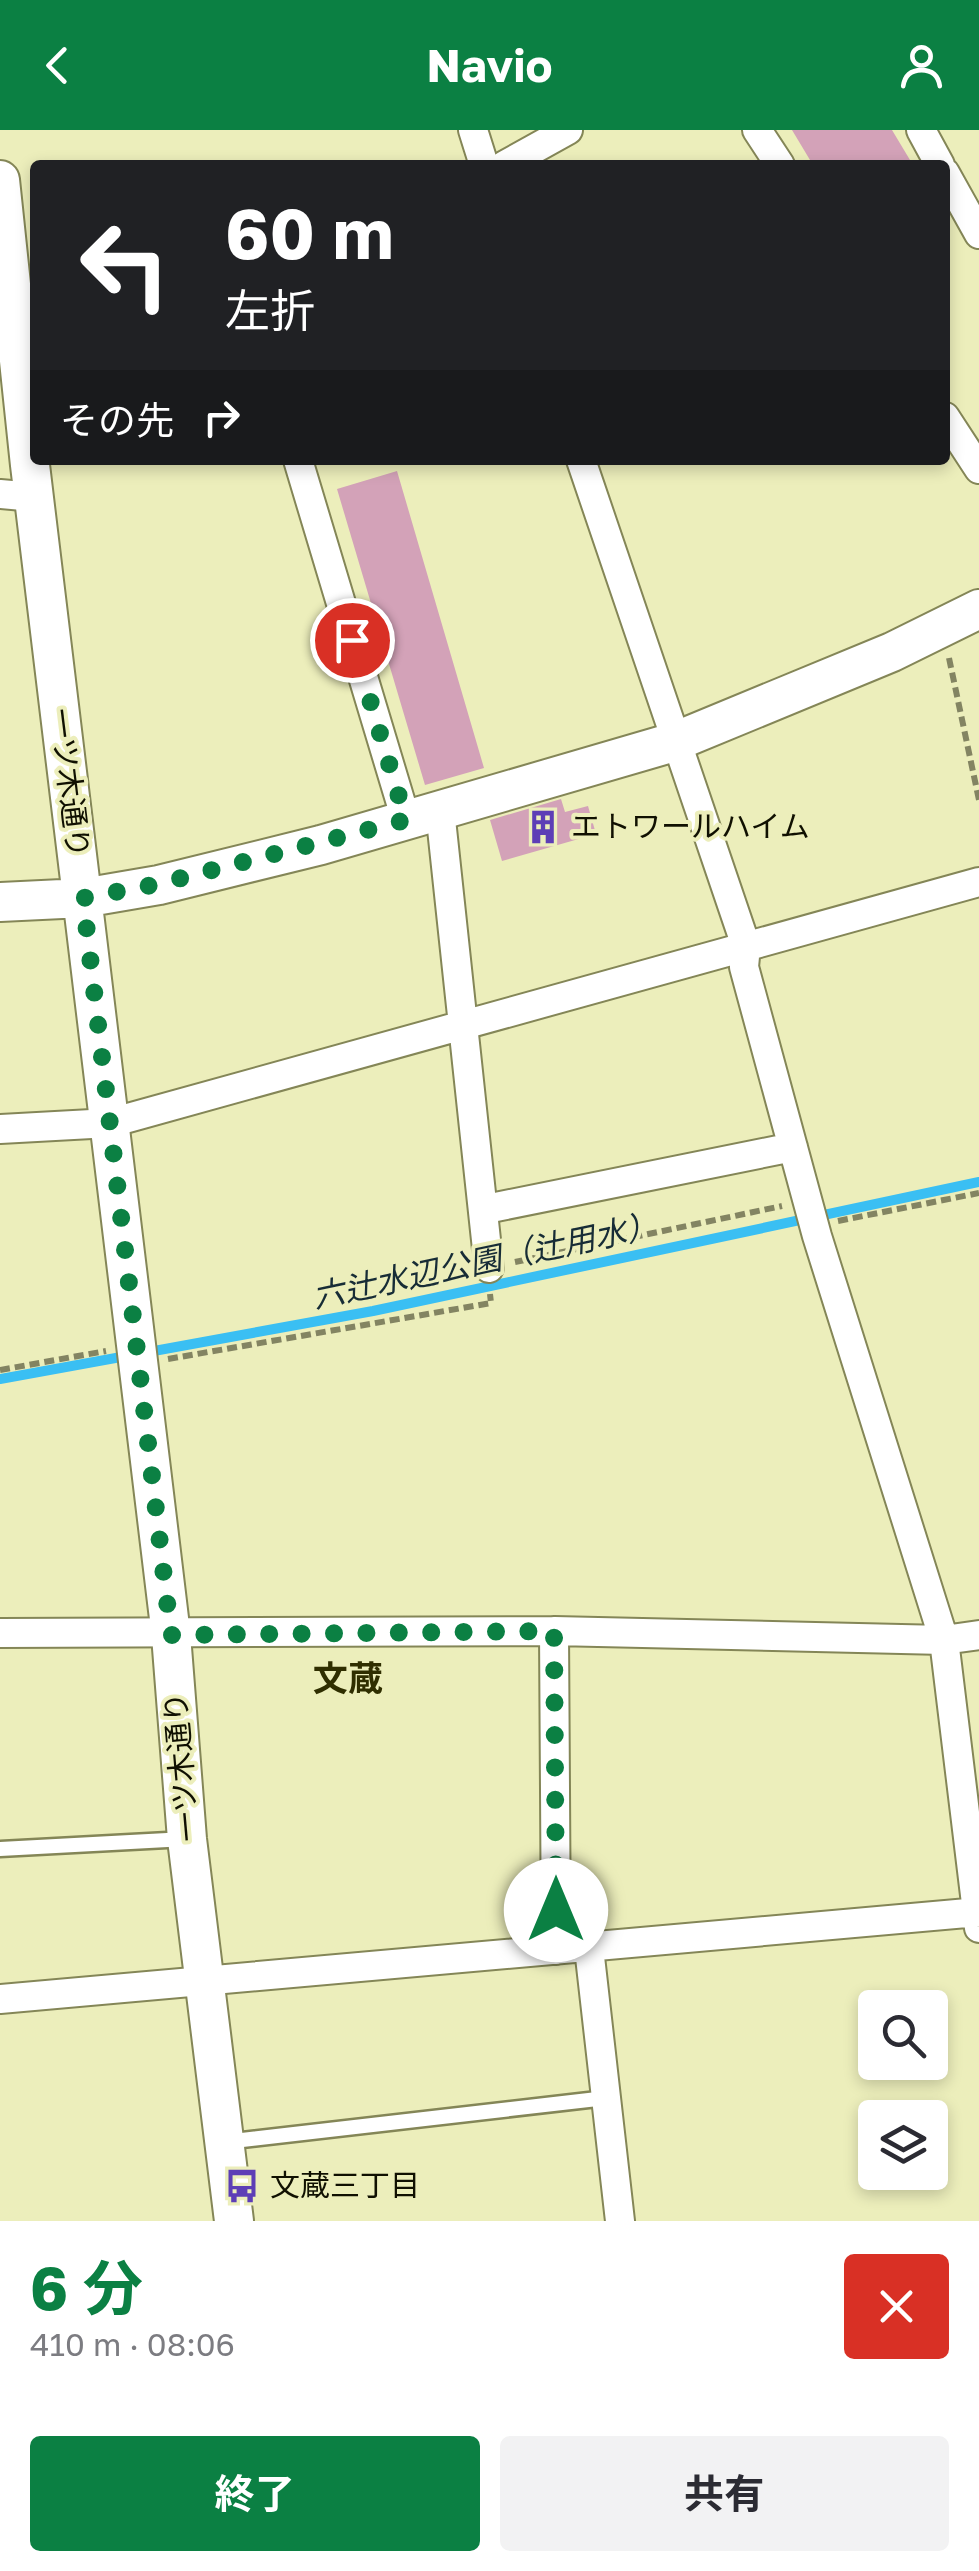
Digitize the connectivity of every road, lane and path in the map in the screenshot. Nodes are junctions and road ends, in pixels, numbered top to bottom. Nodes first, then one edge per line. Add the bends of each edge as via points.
1 (473, 130) edge
2 (568, 130) edge
3 (757, 130) edge
4 (921, 130) edge
5 (482, 160) edge
6 (515, 160) edge
7 (777, 160) edge
8 (937, 160) edge
9 (0, 180) edge
10 (950, 182) edge
11 (979, 234) edge
12 (950, 425) edge
13 (300, 465) edge
14 (583, 465) edge
15 (979, 469) edge
16 (25, 479) edge
17 (979, 609) edge
18 (942, 627) junction
19 (674, 742) junction
20 (979, 800) edge
21 (423, 815) junction
22 (979, 882) edge
23 (83, 898) junction
24 (0, 902) edge
25 (746, 946) junction
26 (466, 1024) junction
27 (110, 1123) junction
28 (0, 1129) edge
29 (793, 1147) junction
30 (979, 1193) edge
31 (486, 1210) junction
32 (812, 1217) junction
33 (490, 1268) dead end
34 (137, 1346) junction
35 (0, 1370) edge
36 (554, 1631) junction
37 (0, 1633) edge
38 (171, 1635) junction
39 (979, 1636) edge
40 (944, 1640) junction
41 (187, 1838) junction
42 (0, 1849) edge
43 (978, 1917) edge
44 (589, 1948) junction
45 (556, 1950) junction
46 (204, 1982) junction
47 (0, 1999) edge
48 (606, 2098) junction
49 (224, 2142) junction
50 (234, 2221) edge
51 (620, 2221) edge

1 - 5 street
2 - 6 street
3 - 7 street
4 - 8 street
9 - 16 street, 一ツ木通り
10 - 11 street
12 - 15 street
13 - 21 street
14 - 19 street
16 - 23 street, 一ツ木通り
17 - 18 street
18 - 19 street
18 - 20 path
19 - 21 street
19 - 25 street
21 - 23 street
21 - 26 street
22 - 25 street
23 - 24 street
23 - 27 street, 一ツ木通り
25 - 26 street
25 - 29 street via 744,967
26 - 27 street
26 - 31 street
27 - 28 street
27 - 34 street, 一ツ木通り
29 - 31 street
29 - 32 street
30 - 32 path
31 - 33 street
32 - 40 street
34 - 35 path
34 - 38 street, 一ツ木通り
36 - 38 street
36 - 40 street
36 - 45 street
37 - 38 street
38 - 41 street, 一ツ木通り
39 - 40 street
40 - 43 street
41 - 42 lane
41 - 46 street, 一ツ木通り
43 - 44 street
44 - 45 street
44 - 48 street
45 - 46 street
46 - 47 street
46 - 49 street, 一ツ木通り
48 - 49 lane
48 - 51 street
49 - 50 street, 一ツ木通り

